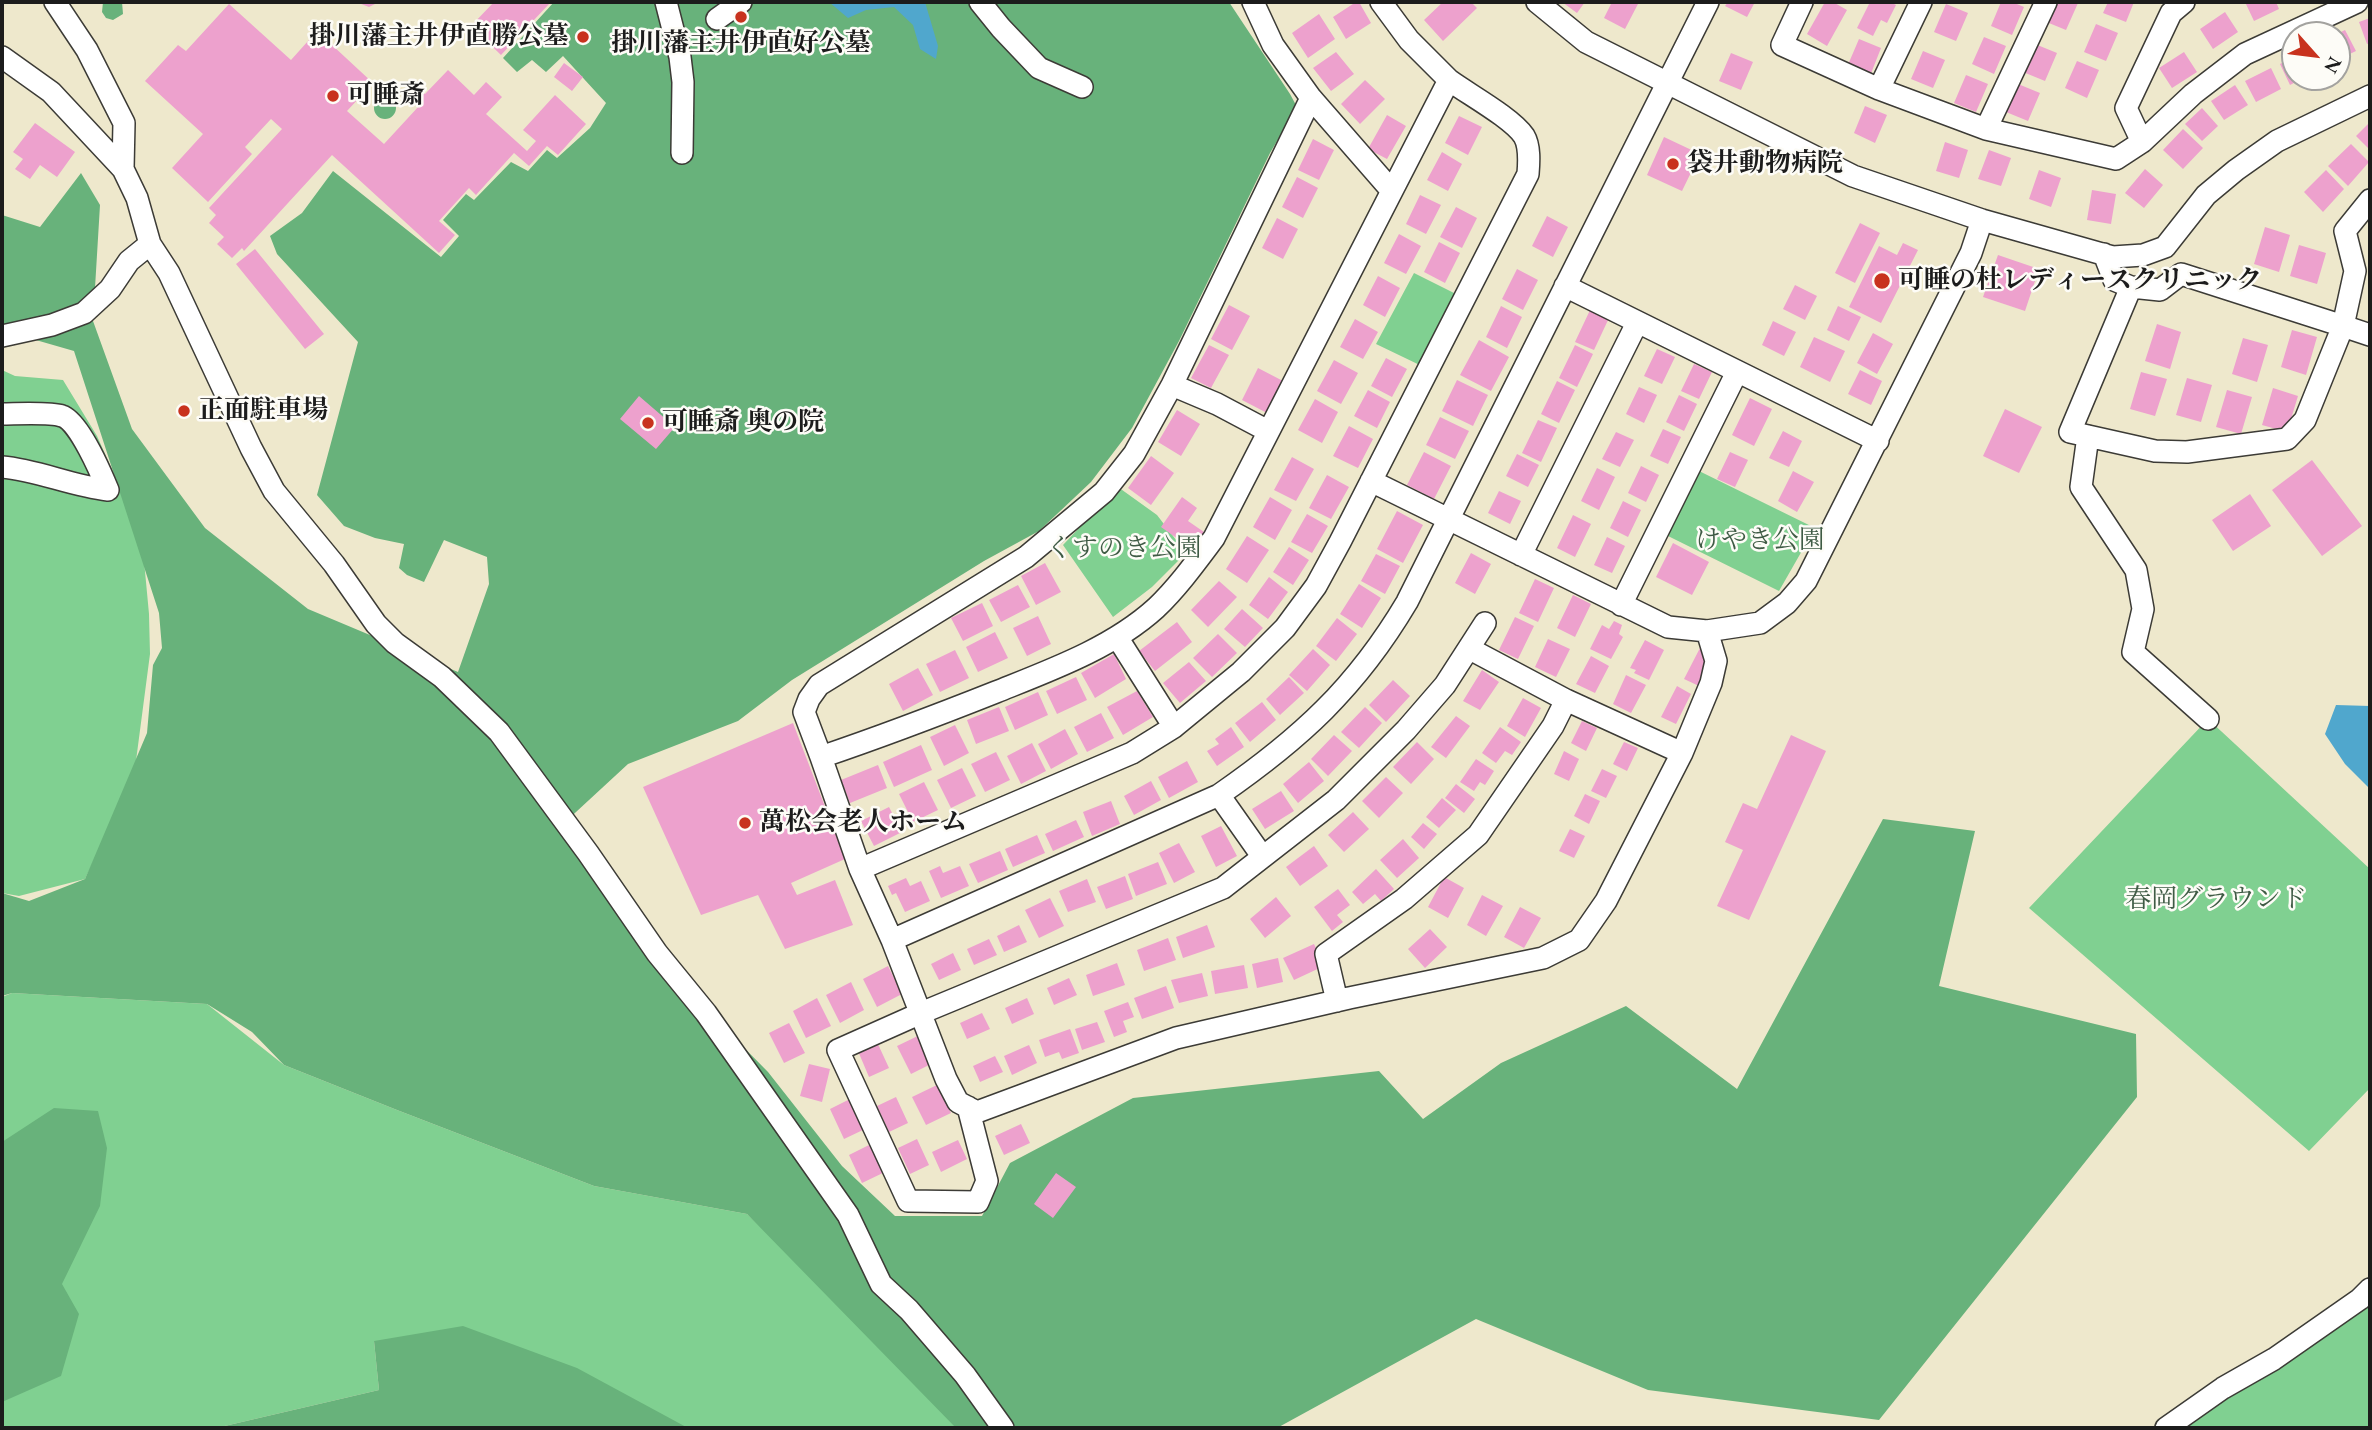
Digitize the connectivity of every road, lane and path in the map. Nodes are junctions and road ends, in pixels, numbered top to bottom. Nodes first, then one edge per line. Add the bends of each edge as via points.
1 (55, 2) edge
2 (666, 2) edge
3 (741, 2) edge
4 (980, 2) edge
5 (1253, 2) edge
6 (1381, 2) edge
7 (1537, 2) edge
8 (1708, 2) edge
9 (1802, 2) edge
10 (1921, 2) edge
11 (2046, 2) edge
12 (2184, 2) edge
13 (2357, 2) edge
14 (717, 19) dead end
15 (2, 57) edge
16 (1449, 80) junction
17 (1667, 84) junction
18 (1082, 88) dead end
19 (1878, 89) junction
20 (2370, 96) edge
21 (1311, 98) junction
22 (1986, 129) junction
23 (2142, 142) junction
24 (682, 153) dead end
25 (123, 169) junction
26 (1392, 191) junction
27 (2370, 200) edge
28 (1982, 220) junction
29 (150, 244) junction
30 (2104, 254) junction
31 (1565, 286) junction
32 (2131, 287) junction
33 (1637, 323) junction
34 (2343, 326) junction
35 (2370, 335) edge
36 (2, 336) edge
37 (1737, 372) junction
38 (1172, 385) junction
39 (2, 414) edge
40 (1268, 431) junction
41 (2088, 436) junction
42 (1878, 441) junction
43 (2, 467) edge
44 (1371, 481) junction
45 (1449, 518) junction
46 (1521, 555) junction
47 (1621, 605) junction
48 (1485, 622) dead end
49 (1706, 631) junction
50 (1117, 637) junction
51 (1470, 649) junction
52 (1566, 700) junction
53 (2208, 719) dead end
54 (1174, 727) junction
55 (1682, 752) junction
56 (821, 757) junction
57 (1219, 795) junction
58 (1262, 856) junction
59 (860, 869) junction
60 (892, 940) junction
61 (1337, 1001) junction
62 (921, 1013) junction
63 (968, 1107) junction
64 (2370, 1289) edge
65 (1003, 1428) edge
66 (2166, 1428) edge

1 - 25 street via 87,50 124,123
2 - 24 street via 683,82
3 - 14 street
4 - 18 street via 1039,68
5 - 21 street via 1273,45
6 - 16 street via 1409,40
7 - 17 street via 1586,42
8 - 17 street
9 - 19 street via 1782,45
10 - 19 street
11 - 22 street
12 - 23 street via 2171,13 2126,108
13 - 23 street via 2245,54
15 - 25 street via 51,92
16 - 26 street
16 - 44 street via 1525,138 1528,174
17 - 28 street via 1853,176
17 - 31 street
19 - 22 street
20 - 30 street via 2277,141 2236,170 2206,195 2165,247 2143,255
21 - 26 street
21 - 38 street
22 - 23 street via 2116,159
25 - 29 street
26 - 40 street
27 - 34 street via 2346,231 2355,271
28 - 30 street
28 - 42 street
29 - 36 street via 84,313
29 - 65 street via 169,273 274,491 376,624 442,677 499,732 848,1215 881,1284 965,1375
30 - 32 street via 2114,280
31 - 33 street
31 - 45 street
32 - 34 street via 2160,290 2180,274
32 - 41 street via 2070,432
33 - 37 street
33 - 46 street
34 - 35 street
34 - 41 street via 2305,420 2287,439 2187,452 2155,451
37 - 42 street
37 - 47 street
38 - 40 street
38 - 56 street via 1134,454 1104,492 1054,535 819,685 804,712
39 - 43 street via 62,416 72,422 108,490
40 - 50 street via 1214,538 1156,608
41 - 53 street via 2081,487 2136,570 2143,609 2133,652
42 - 49 street via 1806,581 1787,603 1759,622
44 - 45 street
44 - 54 street via 1316,586 1285,628 1241,672
45 - 46 street
45 - 57 street via 1407,602 1360,673 1267,762
46 - 47 street
47 - 49 street via 1668,627
48 - 51 street
49 - 55 street via 1716,661
50 - 54 street
50 - 56 street via 1047,672
51 - 52 street
51 - 58 street via 1445,685 1336,800
52 - 55 street
52 - 61 street via 1478,835 1405,899 1326,954
54 - 59 street via 1132,754
55 - 61 street via 1606,901 1579,940 1543,958
56 - 59 street
57 - 58 street
57 - 60 street
58 - 62 street via 1223,888
59 - 60 street
60 - 62 street
61 - 63 street via 1176,1038 977,1112
62 - 63 street via 946,1079 958,1102
62 - 63 street via 838,1050 908,1201 978,1202 987,1181
64 - 66 street via 2274,1359

